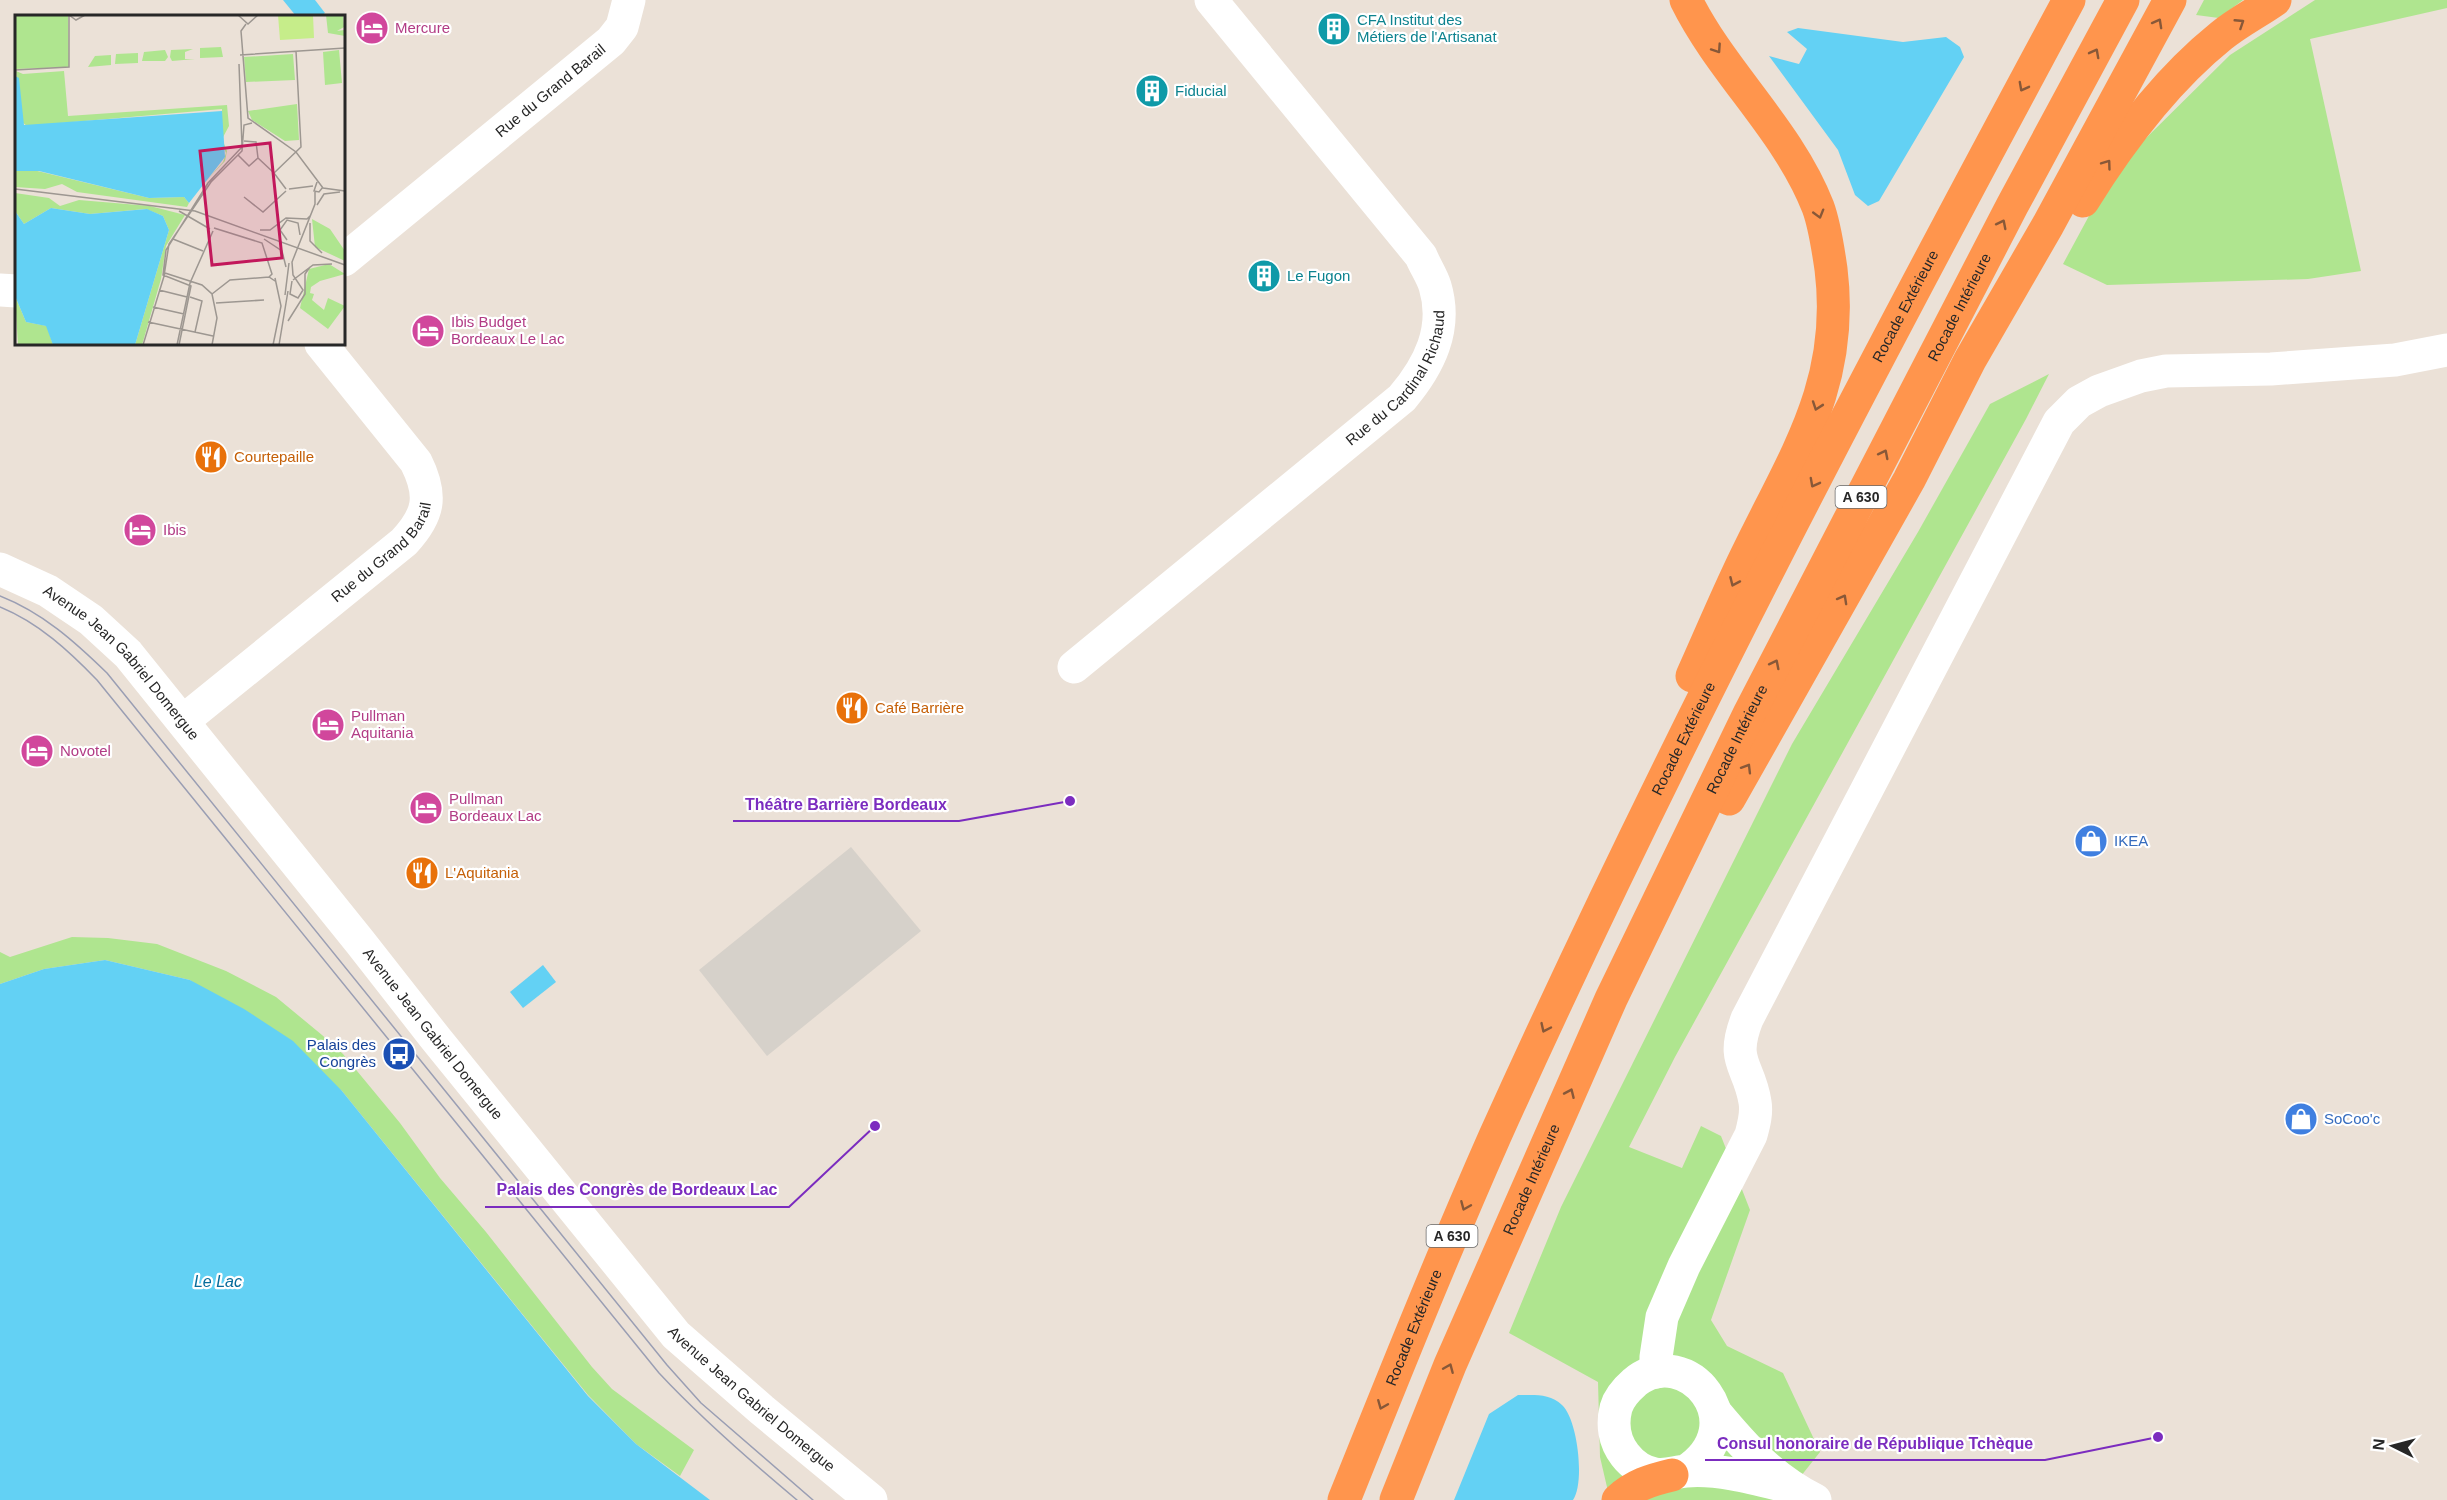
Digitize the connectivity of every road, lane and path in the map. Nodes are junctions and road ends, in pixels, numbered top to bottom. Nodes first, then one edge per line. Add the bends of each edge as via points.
1 (629, 0) edge
2 (1211, 0) edge
3 (1686, 0) edge
4 (2069, 0) edge
5 (2123, 0) edge
6 (2170, 0) edge
7 (2276, 0) edge
8 (345, 259) edge
9 (0, 290) edge
10 (15, 291) edge
11 (322, 345) edge
12 (2447, 350) edge
13 (1910, 480) junction
14 (0, 569) edge
15 (1074, 667) dead end
16 (183, 721) junction
17 (1570, 975) junction
18 (1611, 999) junction
19 (1656, 1372) junction
20 (1716, 1413) junction
21 (1679, 1473) junction
22 (1802, 1493) edge
23 (871, 1500) edge
24 (1344, 1500) edge
25 (1396, 1500) edge
26 (1618, 1500) edge

1 - 8 street, Rue du Grand Barail via 622,27 611,41
2 - 15 street, Rue du Cardinal Richaud via 1420,256 1435,285 1440,314 1434,344 1420,377 1402,398
3 -> 17 highway via 1794,160 1818,208 1830,260 1834,332 1827,375 1815,411 1690,679
4 -> 17 highway, Rocade Extérieure / A 630 via 1772,564
18 -> 5 highway, Rocade Intérieure / A 630 via 1750,712
13 -> 6 highway via 1970,360
13 -> 7 highway via 1984,367 2099,175 2155,99 2222,35
9 - 10 street
11 - 16 street, Rue du Grand Barail via 416,462 426,482 427,504 419,525 404,542
12 - 19 street via 2372,362 2166,371 2099,391 2079,402 2059,422 1741,1033 1741,1064 1756,1103 1755,1120 1662,1317
18 -> 13 highway via 1773,725
14 - 16 street, Avenue Jean Gabriel Domergue via 48,591 91,620 128,654
16 - 23 street, Avenue Jean Gabriel Domergue via 676,1335
17 -> 24 highway, Rocade Extérieure / A 630 via 1453,1235
25 -> 18 highway, Rocade Intérieure / A 630 via 1450,1365
19 - 20 street via 1687,1377 1710,1398
19 - 21 street via 1640,1378 1617,1405 1616,1440 1638,1467 1654,1474
20 - 21 street via 1711,1447 1700,1461
20 - 22 street via 1750,1454
21 - 22 street via 1738,1475
21 - 26 highway via 1644,1482

